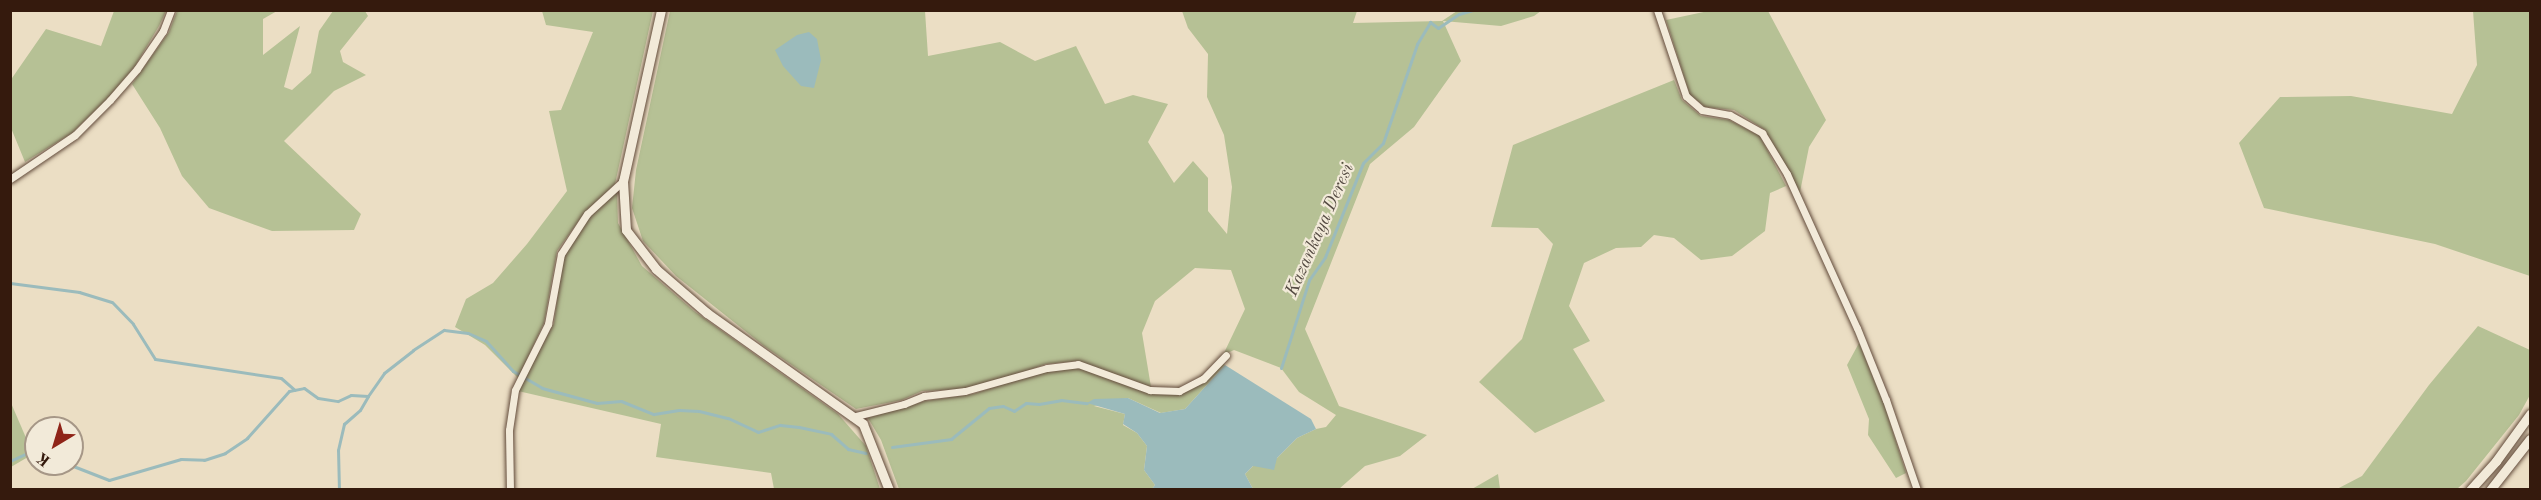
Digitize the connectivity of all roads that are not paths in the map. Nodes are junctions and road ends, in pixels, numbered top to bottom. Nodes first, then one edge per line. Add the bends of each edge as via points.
1 (171, 10) edge
2 (661, 10) edge
3 (1657, 10) edge
4 (10, 179) edge
5 (623, 181) junction
6 (1226, 355) dead end
7 (2530, 414) edge
8 (852, 417) junction
9 (2530, 439) edge
10 (510, 489) edge
11 (889, 489) edge
12 (1917, 489) edge
13 (2470, 489) edge
14 (2490, 489) edge

1 - 4 street via 163,31 110,100 75,135
2 - 5 street
3 - 12 street via 1686,96 1702,110 1730,115 1762,133 1787,174 1861,339
5 - 8 street via 626,230 656,269 707,313
5 - 10 street via 587,214 561,254 548,324 516,390 509,430
6 - 8 street via 1203,380 1179,391 1150,390 1078,364 1047,368 965,391 924,396
7 - 13 street
8 - 11 street via 863,424
9 - 14 street

